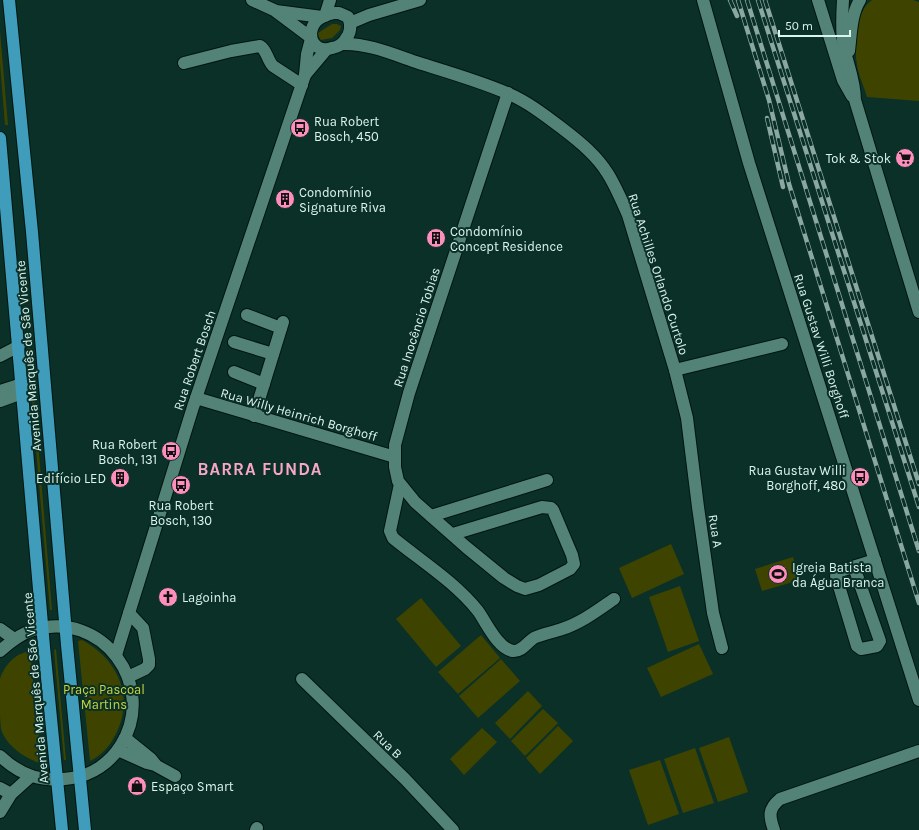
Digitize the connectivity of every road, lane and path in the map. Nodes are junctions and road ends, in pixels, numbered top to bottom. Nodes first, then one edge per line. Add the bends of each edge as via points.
1 (9, 0) edge
2 (252, 0) edge
3 (330, 0) edge
4 (334, 0) edge
5 (420, 0) edge
6 (703, 0) edge
7 (818, 0) edge
8 (843, 0) edge
9 (860, 0) edge
10 (274, 10) junction
11 (327, 15) junction
12 (350, 22) junction
13 (311, 38) junction
14 (343, 44) junction
15 (371, 48) junction
16 (326, 50) junction
17 (184, 63) dead end
18 (848, 65) junction
19 (303, 80) junction
20 (508, 93) junction
21 (855, 100) junction
22 (0, 138) edge
23 (919, 312) edge
24 (247, 315) dead end
25 (234, 342) dead end
26 (782, 344) dead end
27 (19, 346) junction
28 (273, 354) junction
29 (0, 356) edge
30 (675, 370) junction
31 (234, 372) dead end
32 (264, 384) junction
33 (22, 389) junction
34 (0, 391) edge
35 (196, 398) junction
36 (0, 401) edge
37 (254, 416) junction
38 (687, 418) joint
39 (394, 457) junction
40 (548, 480) dead end
41 (399, 482) junction
42 (431, 516) junction
43 (453, 534) junction
44 (875, 560) junction
45 (854, 567) junction
46 (614, 599) dead end
47 (129, 614) junction
48 (66, 627) junction
49 (43, 628) junction
50 (0, 629) edge
51 (14, 639) junction
52 (722, 648) dead end
53 (0, 651) edge
54 (116, 655) junction
55 (128, 676) junction
56 (302, 679) dead end
57 (919, 700) edge
58 (125, 738) junction
59 (118, 750) junction
60 (919, 751) edge
61 (0, 756) edge
62 (155, 764) junction
63 (15, 769) junction
64 (31, 776) junction
65 (175, 776) dead end
66 (80, 777) junction
67 (58, 781) junction
68 (0, 788) edge
69 (11, 794) junction
70 (0, 812) edge
71 (62, 830) edge
72 (85, 830) edge
73 (453, 830) edge
74 (774, 830) edge

1 - 48 main road, Avenida Marquês de São Vicente
2 - 10 street
3 - 11 street
4 - 11 street
5 - 12 street
6 - 44 street, Rua Gustav Willi Borghoff via 749,163
7 - 21 street via 843,80
8 - 18 street via 842,31
9 - 18 street via 853,18
10 - 11 street
10 - 13 street
11 - 12 street via 339,13
11 - 13 street via 313,26
12 - 14 street
12 - 15 street
13 - 16 street via 314,45
13 - 19 street, Rua Robert Bosch
14 - 15 street, Rua Achilles Orlando Curtolo
14 - 16 street
15 - 20 street, Rua Achilles Orlando Curtolo
16 - 19 street, Rua Robert Bosch
17 - 19 street via 260,46 273,66
18 - 21 street
19 - 35 street, Rua Robert Bosch
20 - 30 street, Rua Achilles Orlando Curtolo via 528,104 572,136 608,173 628,215
20 - 39 street, Rua Inocêncio Tobias via 409,393
21 - 23 street
22 - 27 main road, Avenida Marquês de São Vicente
24 - 28 street via 282,325
25 - 28 street
26 - 30 street
27 - 29 street
27 - 33 main road, Avenida Marquês de São Vicente
28 - 32 street
30 - 38 street, Rua Achilles Orlando Curtolo
31 - 32 street
32 - 37 street
33 - 34 street
33 - 36 street
33 - 49 main road, Avenida Marquês de São Vicente
35 - 37 street, Rua Willy Heinrich Borghoff
35 - 47 street, Rua Robert Bosch
37 - 39 street, Rua Willy Heinrich Borghoff
38 - 52 street, Rua A via 713,613
39 - 41 street, Rua Inocêncio Tobias
40 - 42 street
41 - 42 street via 411,498
41 - 46 street via 390,531 393,538 450,582 477,610 505,648 514,651 523,648 534,638 577,623
42 - 43 street
43 - 43 street via 504,578 525,588 539,585 570,569 574,564 551,508 542,507
44 - 45 street
44 - 57 street, Rua Gustav Willi Borghoff
45 - 45 street via 840,571 836,576 857,646 866,649 878,646 880,641
47 - 54 street, Rua Robert Bosch
47 - 55 street via 143,628 149,665
48 - 49 street
48 - 54 street via 94,636
48 - 66 main road, Avenida Marquês de São Vicente
49 - 51 street via 32,630
49 - 67 main road, Avenida Marquês de São Vicente
50 - 51 street
51 - 53 street
54 - 55 street
55 - 58 street via 133,695 132,717
56 - 73 street, Rua B via 405,779
58 - 59 street
58 - 62 street
59 - 62 street
59 - 66 street via 102,766
60 - 74 street via 787,795 773,804 770,812
61 - 63 street
62 - 65 street
63 - 64 street
63 - 69 street
64 - 67 street
64 - 69 street
66 - 67 street
66 - 72 main road, Avenida Marquês de São Vicente
67 - 71 main road, Avenida Marquês de São Vicente
68 - 69 street
69 - 70 street

